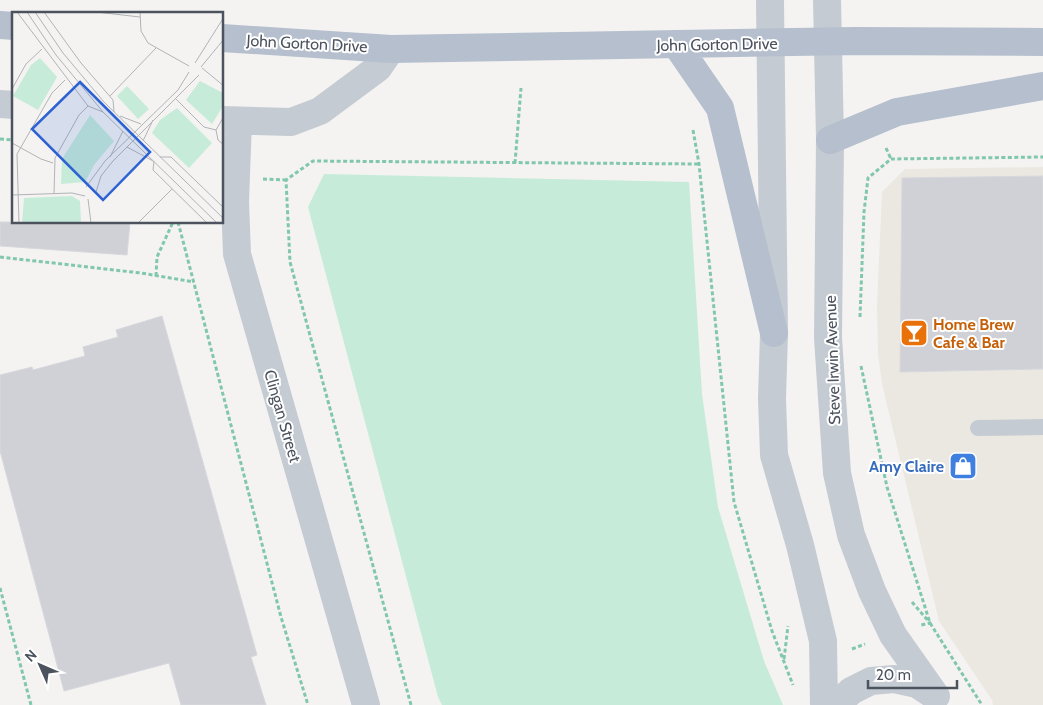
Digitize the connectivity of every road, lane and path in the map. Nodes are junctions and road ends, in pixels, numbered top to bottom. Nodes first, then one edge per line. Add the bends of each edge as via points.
1 (770, 0) edge
2 (827, 0) edge
3 (224, 38) edge
4 (770, 42) junction
5 (828, 42) junction
6 (1043, 42) edge
7 (676, 44) junction
8 (392, 48) junction
9 (1043, 86) edge
10 (521, 88) dead end
11 (230, 121) edge
12 (693, 127) dead end
13 (830, 140) junction
14 (1043, 157) edge
15 (515, 163) junction
16 (698, 164) junction
17 (172, 224) edge
18 (179, 224) edge
19 (0, 257) edge
20 (156, 276) junction
21 (194, 282) junction
22 (859, 324) dead end
23 (774, 333) junction
24 (860, 362) dead end
25 (1043, 427) edge
26 (978, 428) dead end
27 (0, 588) edge
28 (930, 622) junction
29 (893, 635) junction
30 (824, 658) junction
31 (794, 687) dead end
32 (940, 701) edge
33 (31, 705) edge
34 (308, 705) edge
35 (366, 705) edge
36 (412, 705) edge
37 (824, 705) edge
38 (837, 705) edge
39 (982, 705) edge

1 - 4 street
2 - 5 street, Steve Irwin Avenue
3 - 8 main road, John Gorton Drive
4 - 5 main road, John Gorton Drive
4 - 7 main road, John Gorton Drive
4 - 23 street
5 - 6 main road, John Gorton Drive
5 - 13 street, Steve Irwin Avenue
7 - 8 main road, John Gorton Drive
7 - 23 main road via 720,108
8 - 11 street, John Gorton Drive via 378,68 320,111 291,122
9 - 13 main road via 897,112
10 - 15 path
11 - 35 street, Clingan Street via 237,254
12 - 16 path
13 - 29 street, Steve Irwin Avenue via 828,338 837,473 851,535
14 - 22 path via 891,159 868,178
15 - 16 path
15 - 36 path via 313,161 286,180 290,262
16 - 31 path via 734,502 772,631
17 - 20 path via 156,257
18 - 21 path
19 - 20 path
20 - 21 path
21 - 34 path
23 - 30 street via 774,455 802,555 823,641
24 - 28 path via 887,487
25 - 26 lane
27 - 33 path
28 - 29 path
28 - 39 path
29 - 30 path
29 - 32 street, Steve Irwin Avenue
30 - 37 street
32 - 38 street via 917,684 894,679 871,681 851,691

